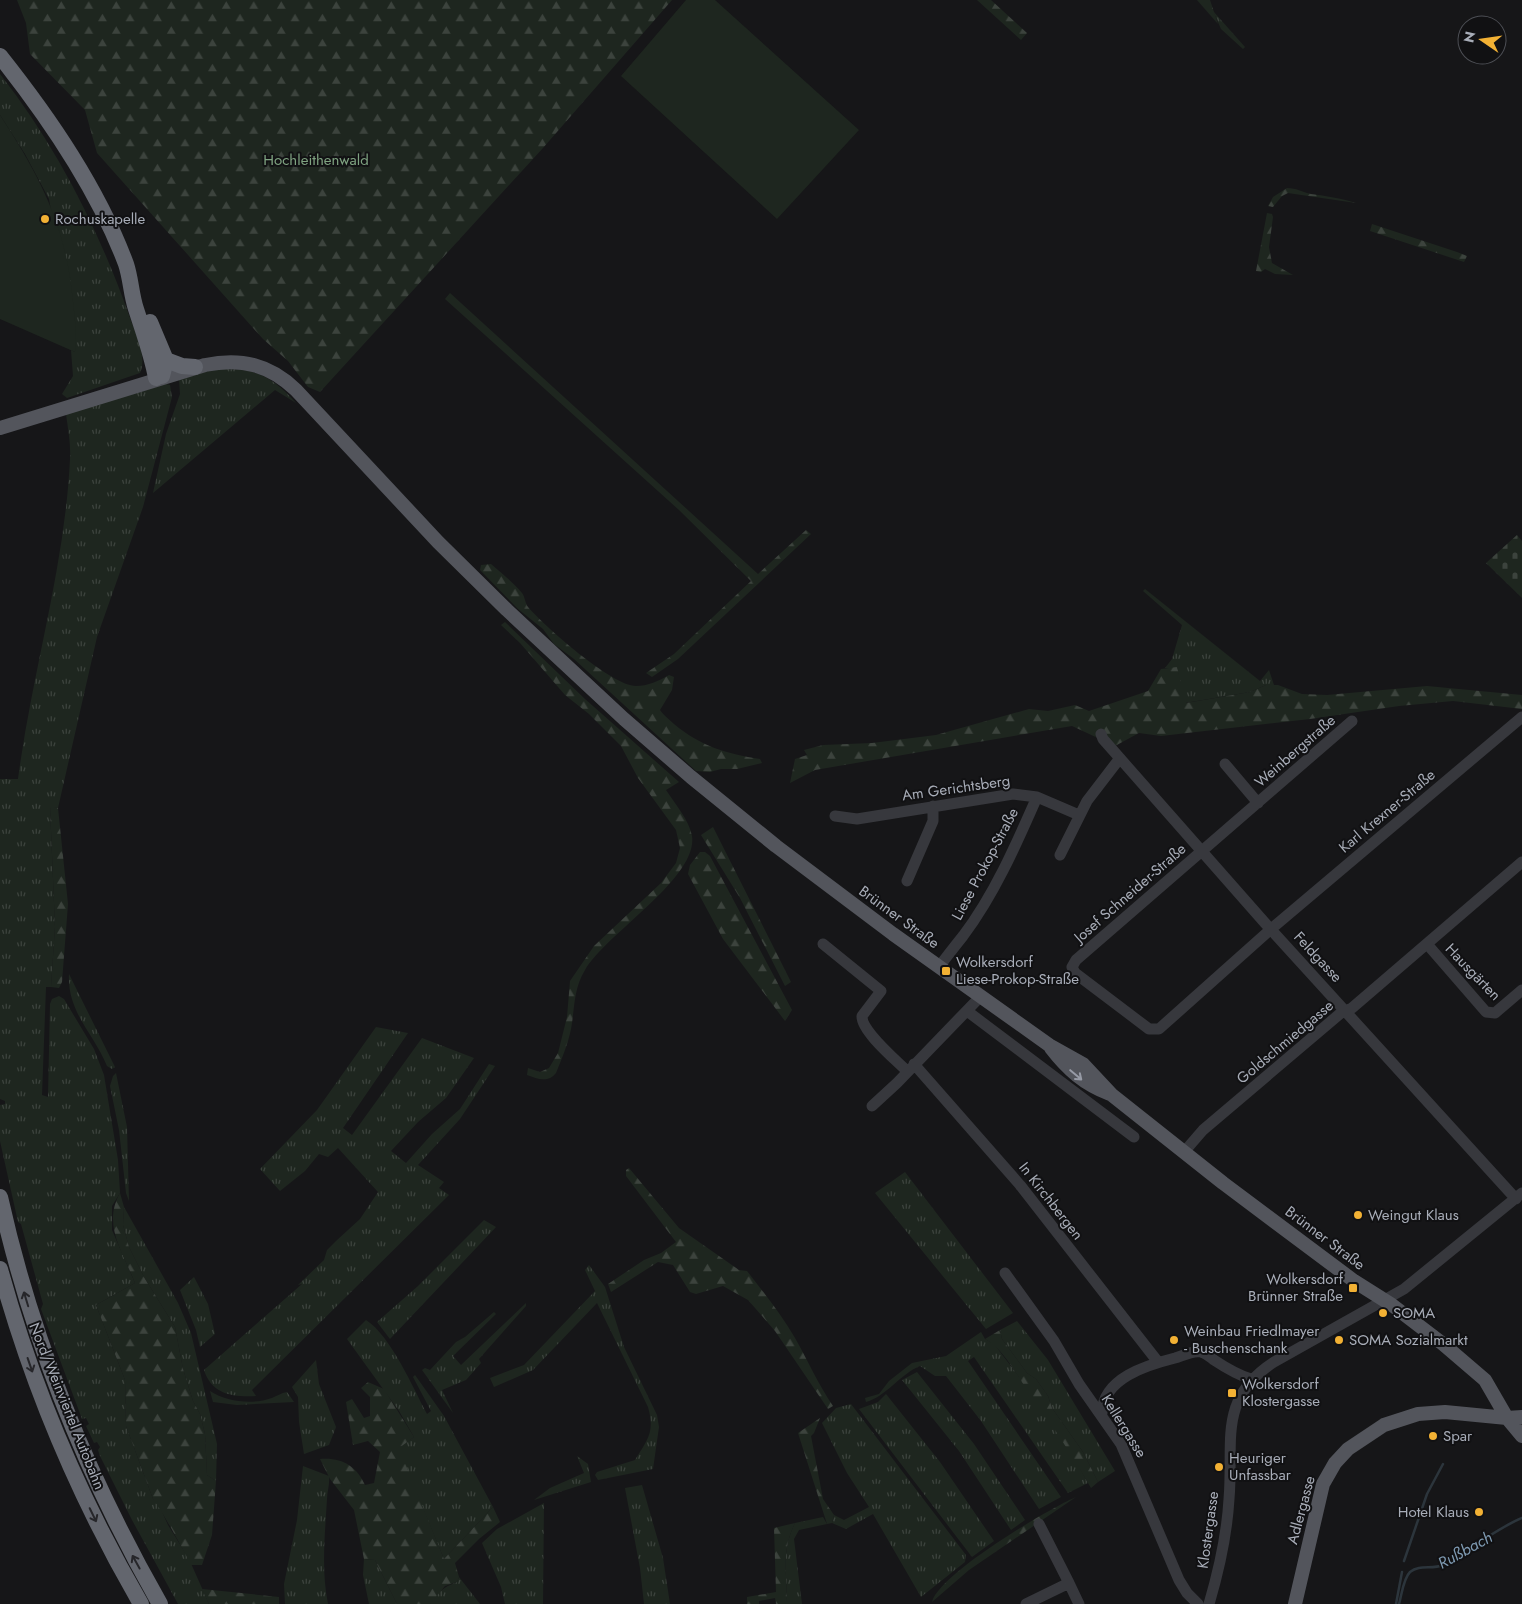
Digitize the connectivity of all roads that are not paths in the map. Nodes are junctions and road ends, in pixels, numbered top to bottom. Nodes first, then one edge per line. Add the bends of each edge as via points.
1 (0, 56) edge
2 (132, 284) junction
3 (166, 360) junction
4 (195, 367) junction
5 (159, 377) junction
6 (0, 428) edge
7 (1522, 717) edge
8 (1352, 721) dead end
9 (1102, 734) dead end
10 (1120, 758) junction
11 (1225, 764) dead end
12 (1037, 798) junction
13 (1258, 803) junction
14 (933, 806) junction
15 (1079, 815) junction
16 (835, 816) dead end
17 (1202, 851) junction
18 (1060, 855) dead end
19 (1522, 862) edge
20 (907, 881) dead end
21 (1271, 929) junction
22 (823, 944) dead end
23 (1426, 944) junction
24 (939, 966) junction
25 (1522, 990) edge
26 (980, 997) junction
27 (1346, 1010) junction
28 (967, 1011) junction
29 (911, 1067) junction
30 (872, 1106) dead end
31 (1134, 1137) dead end
32 (1184, 1152) junction
33 (1519, 1196) edge
34 (0, 1197) edge
35 (0, 1269) edge
36 (1005, 1273) dead end
37 (1384, 1300) junction
38 (1158, 1362) junction
39 (1251, 1379) junction
40 (1102, 1413) junction
41 (1522, 1417) edge
42 (1507, 1418) junction
43 (1521, 1431) edge
44 (1039, 1524) dead end
45 (1069, 1583) junction
46 (140, 1604) edge
47 (160, 1604) edge
48 (1026, 1604) edge
49 (1079, 1604) edge
50 (1198, 1604) edge
51 (1209, 1604) edge
52 (1295, 1604) edge

1 - 2 highway via 34,100 78,170 112,233
2 - 3 highway
2 - 5 highway via 134,302
3 - 4 highway
3 - 5 highway
4 - 5 main road
4 - 24 main road, Brünner Straße via 221,362 246,363 268,369 286,380 438,542 618,713 748,824
5 - 6 main road
7 - 21 street, Karl Krexner-Straße
8 - 13 street, Weinbergstraße
9 - 10 street, Feldgasse
10 - 15 street
10 - 17 street, Feldgasse
11 - 13 street, Weinbergstraße
12 - 14 street, Am Gerichtsberg via 1013,794
12 - 15 street, Am Gerichtsberg
12 - 24 street, Liese Prokop-Straße via 989,894
13 - 17 street, Weinbergstraße
14 - 16 street, Am Gerichtsberg via 857,819
14 - 20 street via 933,821
15 - 18 street
17 - 21 street, Feldgasse
17 - 21 street, Josef Schneider-Straße via 1076,960 1072,967 1075,973 1154,1030 1159,1029
19 - 23 street, Goldschmiedgasse
21 - 27 street, Feldgasse
22 - 29 street, In Kirchbergen via 881,991 862,1020 873,1036
23 - 25 street, Hausgärten via 1486,1012 1496,1013
23 - 27 street, Goldschmiedgasse
24 - 26 main road, Brünner Straße
26 - 28 street
26 - 32 main road, Brünner Straße via 1049,1045 1083,1064 1112,1095
27 - 32 street, Goldschmiedgasse via 1203,1130
27 - 33 street, Feldgasse
28 - 29 street
28 - 31 street
29 - 30 street
29 - 38 street, In Kirchbergen via 1020,1185
32 - 37 main road, Brünner Straße via 1354,1281
33 - 37 street, Klostergasse via 1426,1273
47 -> 34 highway, Nord/Weinviertel Autobahn via 110,1511 64,1408 32,1317
35 -> 46 highway, Nord/Weinviertel Autobahn via 53,1426 96,1521
36 - 40 street, Kellergasse via 1054,1341 1096,1409
37 - 39 street, Klostergasse via 1274,1362
37 - 42 main road, Brünner Straße via 1479,1374
38 - 39 street via 1201,1352
38 - 40 street via 1130,1374 1111,1388 1102,1401
39 - 51 street, Klostergasse via 1242,1391 1233,1416 1229,1500
40 - 50 street, Kellergasse via 1132,1465 1179,1580
41 - 42 main road, Adlergasse
42 - 43 main road, Brünner Straße
42 - 52 main road, Adlergasse via 1461,1413 1418,1414 1384,1425 1348,1449 1323,1484
44 - 45 street
45 - 48 street
45 - 49 street

